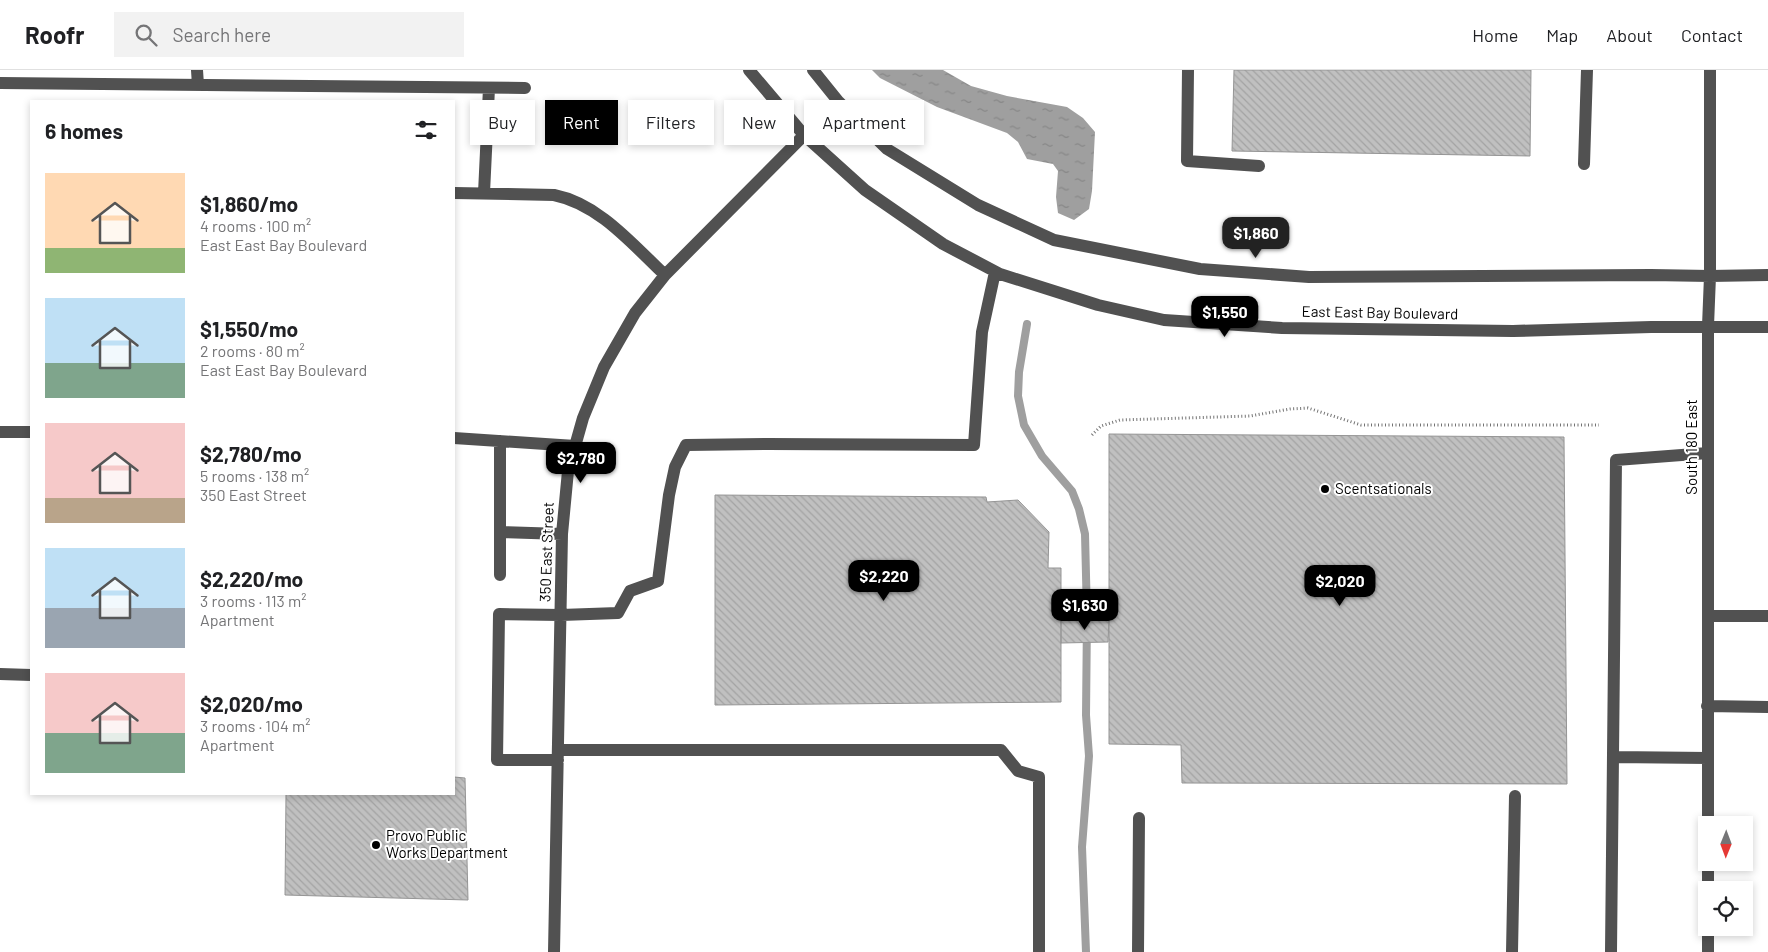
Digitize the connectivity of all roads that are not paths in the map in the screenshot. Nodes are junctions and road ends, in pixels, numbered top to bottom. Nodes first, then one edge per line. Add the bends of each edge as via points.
1 (197, 70) edge
2 (749, 70) edge
3 (813, 70) edge
4 (1188, 70) edge
5 (1587, 70) edge
6 (1710, 70) edge
7 (0, 83) edge
8 (198, 85) junction
9 (488, 88) junction
10 (525, 88) dead end
11 (837, 100) edge
12 (804, 134) joint
13 (816, 145) edge
14 (883, 145) edge
15 (1584, 164) dead end
16 (1259, 166) dead end
17 (455, 193) edge
18 (484, 193) junction
19 (996, 272) junction
20 (665, 274) junction
21 (1768, 274) edge
22 (1710, 276) junction
23 (1708, 326) junction
24 (1768, 327) edge
25 (0, 432) edge
26 (30, 432) edge
27 (455, 438) edge
28 (500, 441) junction
29 (575, 446) junction
30 (1708, 454) junction
31 (500, 532) junction
32 (562, 534) junction
33 (500, 575) dead end
34 (561, 615) junction
35 (1708, 616) junction
36 (1768, 616) edge
37 (0, 674) edge
38 (30, 675) edge
39 (1707, 706) junction
40 (1768, 707) edge
41 (558, 755) junction
42 (1613, 757) junction
43 (1708, 758) junction
44 (1515, 796) dead end
45 (1708, 816) edge
46 (1139, 818) dead end
47 (1708, 936) edge
48 (554, 952) edge
49 (1039, 952) edge
50 (1138, 952) edge
51 (1512, 952) edge
52 (1611, 952) edge
53 (1708, 952) edge

1 - 8 street
2 - 12 street, East East Bay Boulevard
3 - 11 street
4 - 16 street via 1186,161
5 - 15 street
6 - 22 street, South 180 East
7 - 8 street
8 - 9 street
9 - 10 street
9 - 18 street
12 - 20 street, 350 East Street
13 - 19 street, East East Bay Boulevard via 865,190 943,244
14 - 22 street via 978,205 1054,240 1200,269 1310,277
17 - 18 street
18 - 20 street via 570,198 589,207
19 - 23 street, East East Bay Boulevard via 1098,305 1164,320 1301,328 1514,330
19 - 34 street via 982,332 974,445 686,445 675,467 669,495 658,581 630,590 618,613
20 - 29 street, 350 East Street via 635,313 604,367
21 - 22 street
22 - 23 street, South 180 East
23 - 24 street, East East Bay Boulevard
23 - 30 street, South 180 East
25 - 26 street
27 - 28 street
28 - 29 street
28 - 31 street
29 - 32 street, 350 East Street via 568,471
30 - 35 street, South 180 East
30 - 42 street via 1616,460
31 - 32 street
31 - 33 street
32 - 34 street, 350 East Street
34 - 41 street, 350 East Street
34 - 41 street via 499,614 497,760
35 - 36 street
35 - 39 street, South 180 East
37 - 38 street
39 - 40 street
39 - 43 street, South 180 East
41 - 48 street, 350 East Street
41 - 49 street via 1001,750 1018,771 1040,777
42 - 43 street
42 - 52 street
43 - 45 street, South 180 East
44 - 51 street
46 - 50 street
47 - 53 street

